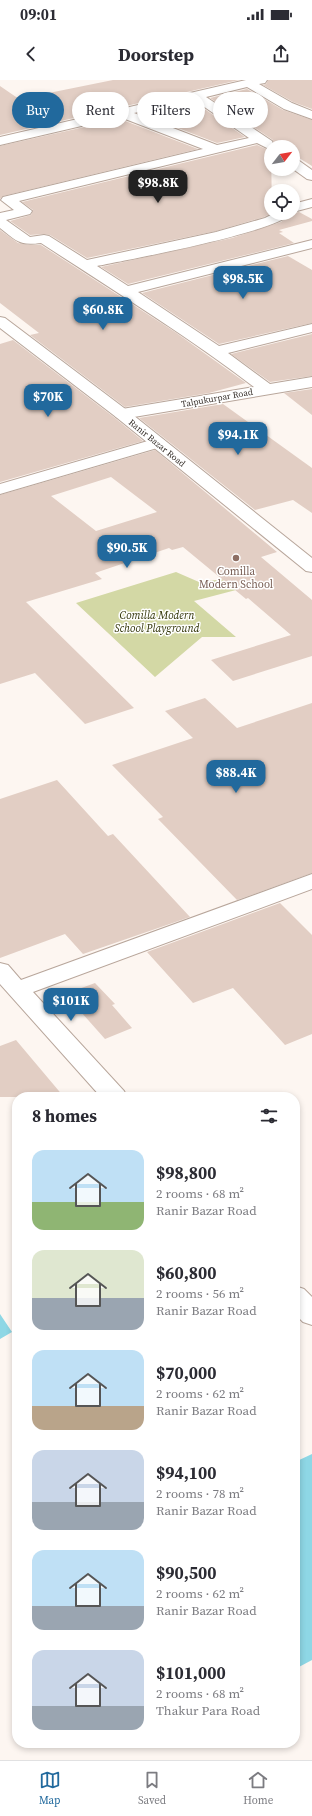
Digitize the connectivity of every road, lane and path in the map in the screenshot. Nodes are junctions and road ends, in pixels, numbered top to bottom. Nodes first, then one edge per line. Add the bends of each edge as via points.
1 (255, 81) edge
2 (205, 94) edge
3 (205, 103) edge
4 (312, 114) edge
5 (129, 116) edge
6 (72, 124) edge
7 (259, 139) junction
8 (0, 141) edge
9 (264, 142) edge
10 (215, 149) junction
11 (300, 168) edge
12 (312, 176) edge
13 (312, 203) edge
14 (300, 206) edge
15 (0, 217) edge
16 (272, 220) edge
17 (0, 222) edge
18 (312, 244) edge
19 (83, 265) junction
20 (126, 291) junction
21 (0, 321) edge
22 (312, 328) edge
23 (216, 351) junction
24 (312, 382) edge
25 (266, 389) junction
26 (122, 414) junction
27 (158, 443) junction
28 (0, 489) edge
29 (312, 567) edge
30 (312, 881) edge
31 (0, 970) edge
32 (18, 989) junction
33 (111, 1092) edge
34 (300, 1302) edge
35 (312, 1315) edge

1 - 2 street
1 - 4 street via 288,106
3 - 7 street
5 - 10 street
6 - 8 street
7 - 9 street
7 - 10 street
10 - 15 street via 8,200 25,211
11 - 12 street
13 - 14 street
16 - 19 street via 220,236
17 - 19 street via 27,241 44,239
18 - 20 street
19 - 20 street
20 - 23 street
21 - 26 street, Ranir Bazar Road
22 - 23 street
23 - 25 street
24 - 25 street, Talpukurpar Road
25 - 26 street, Talpukurpar Road
26 - 27 street, Ranir Bazar Road
27 - 28 street
27 - 29 street, Ranir Bazar Road
30 - 32 street
31 - 32 street
32 - 33 street
34 - 35 street

